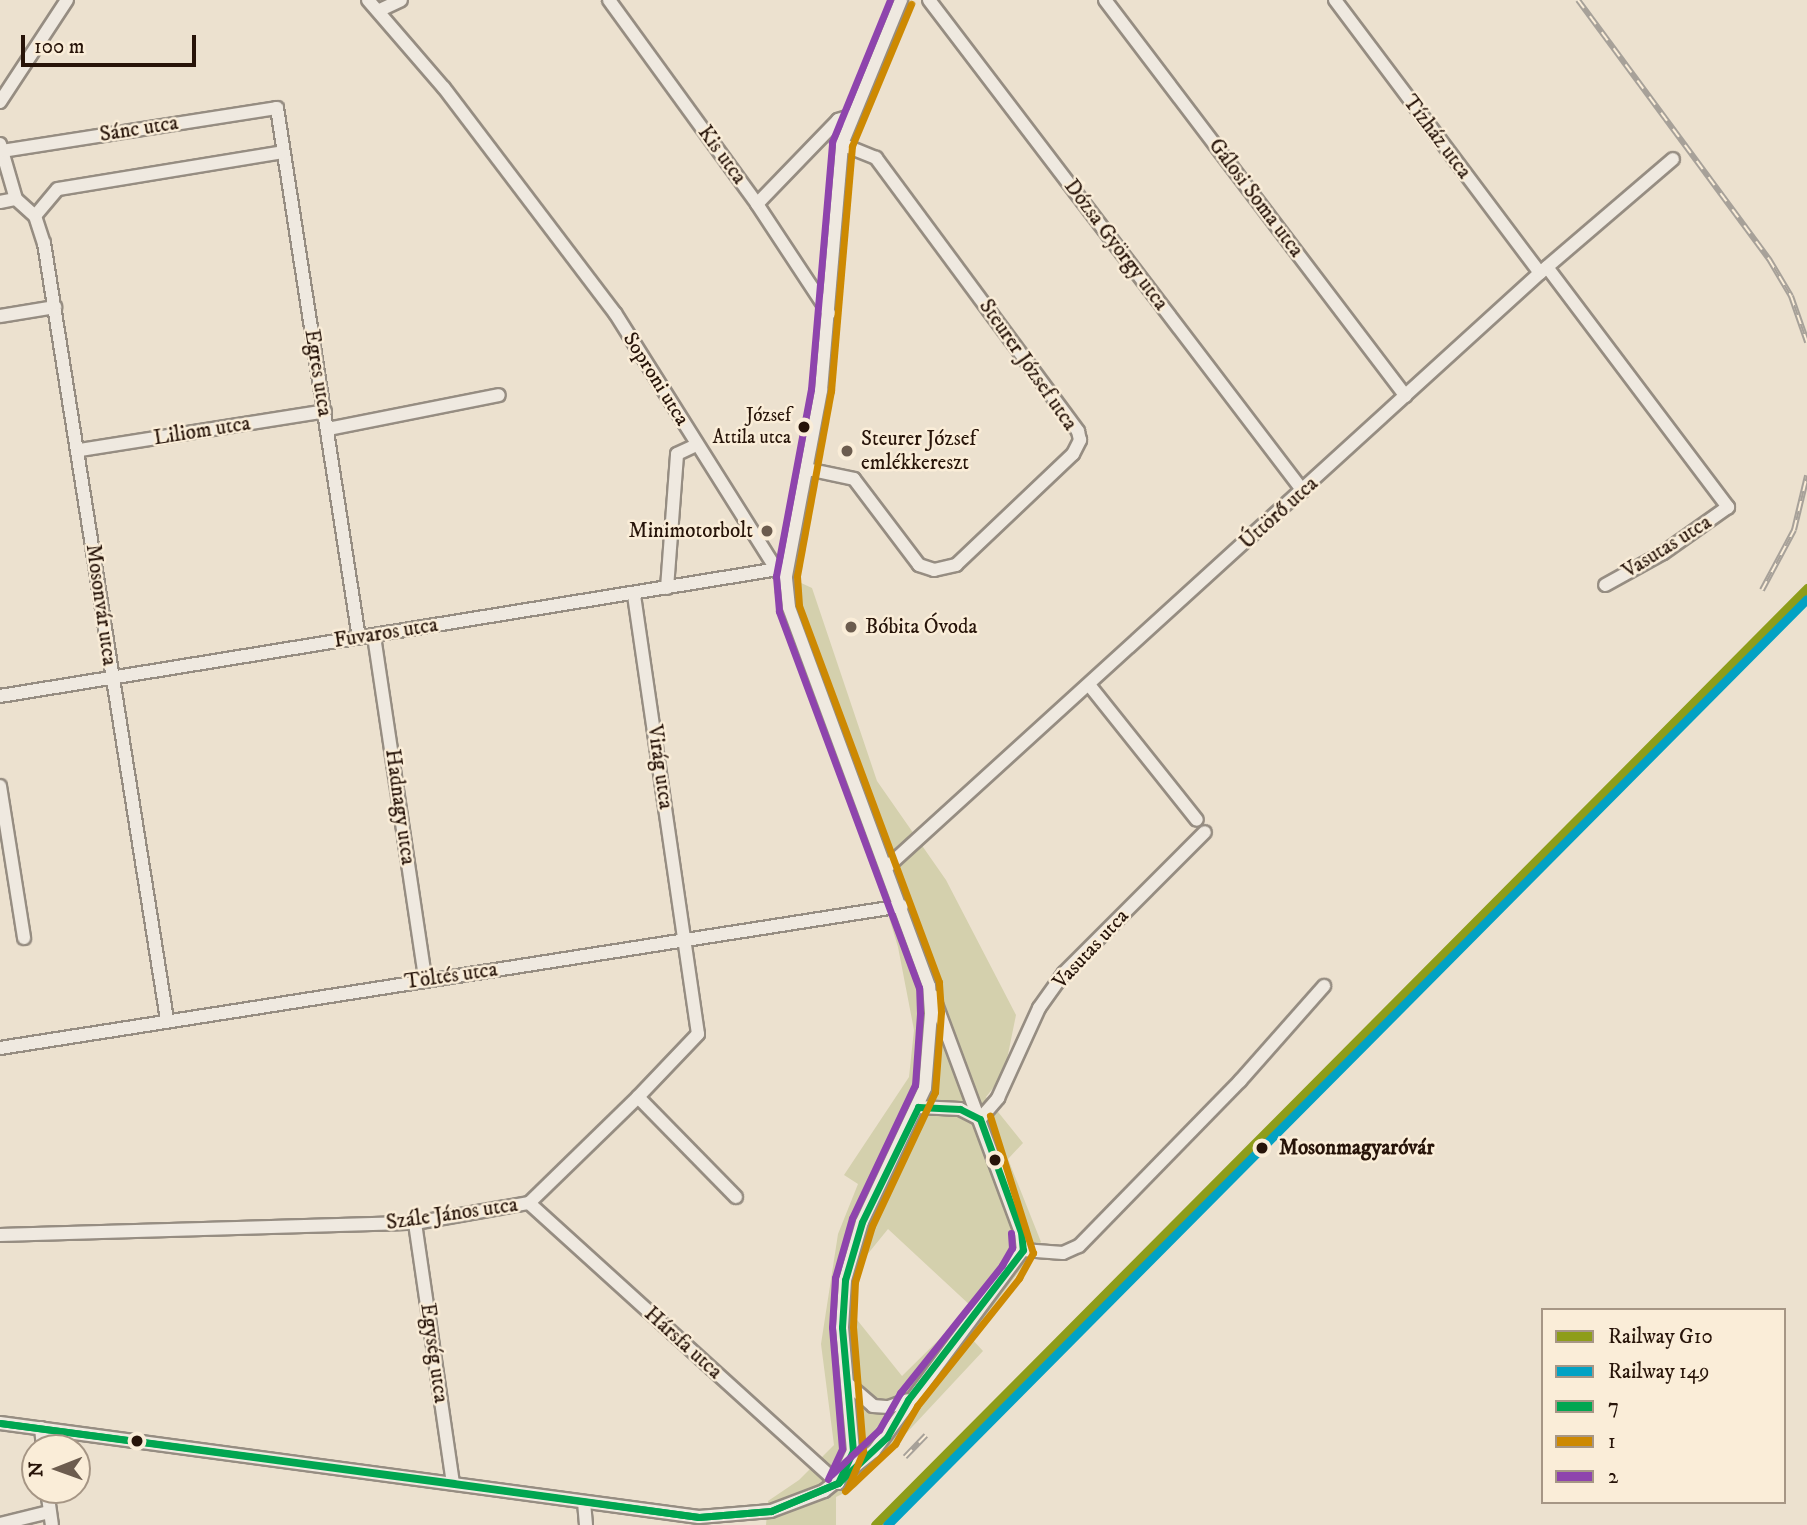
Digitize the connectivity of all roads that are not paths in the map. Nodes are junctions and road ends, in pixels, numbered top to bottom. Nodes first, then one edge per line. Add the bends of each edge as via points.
1 (67, 0) edge
2 (368, 0) edge
3 (401, 0) edge
4 (610, 0) edge
5 (901, 0) edge
6 (929, 0) edge
7 (1105, 0) edge
8 (1335, 0) edge
9 (380, 10) junction
10 (0, 102) edge
11 (277, 108) joint
12 (850, 116) junction
13 (842, 144) junction
14 (1, 147) edge
15 (283, 152) junction
16 (1673, 159) dead end
17 (16, 199) junction
18 (0, 202) edge
19 (757, 204) junction
20 (35, 216) junction
21 (1544, 270) junction
22 (55, 307) junction
23 (829, 313) junction
24 (0, 316) edge
25 (499, 396) dead end
26 (1406, 396) junction
27 (325, 411) junction
28 (328, 429) junction
29 (696, 445) junction
30 (80, 450) junction
31 (807, 468) junction
32 (1303, 491) junction
33 (1728, 507) joint
34 (772, 570) junction
35 (786, 576) junction
36 (1605, 584) dead end
37 (667, 588) junction
38 (634, 594) junction
39 (374, 636) junction
40 (359, 638) junction
41 (112, 677) junction
42 (1090, 686) junction
43 (0, 696) edge
44 (0, 786) edge
45 (1197, 820) dead end
46 (1205, 832) dead end
47 (886, 868) junction
48 (902, 906) junction
49 (24, 938) dead end
50 (685, 941) junction
51 (425, 979) junction
52 (929, 986) junction
53 (1324, 986) dead end
54 (167, 1020) junction
55 (0, 1048) edge
56 (638, 1097) junction
57 (918, 1107) junction
58 (980, 1119) junction
59 (736, 1197) dead end
60 (529, 1203) junction
61 (415, 1223) junction
62 (0, 1235) edge
63 (1023, 1250) junction
64 (847, 1381) junction
65 (908, 1400) junction
66 (0, 1423) edge
67 (41, 1428) junction
68 (42, 1434) edge
69 (453, 1483) junction
70 (838, 1483) junction
71 (584, 1502) junction
72 (50, 1518) edge
73 (0, 1524) edge
74 (586, 1525) edge

1 - 10 street
2 - 9 street, Soproni utca
3 - 9 street
4 - 19 street, Kis utca
5 - 12 street
6 - 32 street, Dózsa György utca
7 - 26 street, Gálosi Soma utca
8 - 21 street, Tízház utca
9 - 29 street, Soproni utca via 615,313
11 - 14 street, Sánc utca
11 - 15 street, Egres utca
12 - 13 street
12 - 19 street via 838,120
13 - 23 street
13 - 31 street, Steurer József utca via 876,158 1078,431 1080,440 1073,454 956,565 934,570 919,565 854,479
14 - 17 street
15 - 20 street via 58,189
15 - 27 street, Egres utca
16 - 21 street, Úttörő utca
17 - 18 street
17 - 20 street
19 - 23 street, Kis utca
20 - 22 street, Mosonvár utca
21 - 26 street, Úttörő utca
21 - 33 street, Tízház utca
22 - 24 street
22 - 30 street, Mosonvár utca
23 - 31 street
25 - 28 street
26 - 32 street, Úttörő utca
27 - 28 street, Egres utca
27 - 30 street, Liliom utca
28 - 40 street, Egres utca
29 - 34 street, Soproni utca
29 - 37 street via 677,454
30 - 41 street, Mosonvár utca
31 - 35 street
32 - 42 street, Úttörő utca
33 - 36 street, Vasutas utca via 1663,553
34 - 35 street
34 - 37 street, Fuvaros utca
35 - 47 street via 789,607
37 - 38 street, Fuvaros utca
38 - 39 street, Fuvaros utca
38 - 50 street, Virág utca
39 - 40 street, Fuvaros utca
39 - 51 street, Hadnagy utca
40 - 41 street, Fuvaros utca
41 - 43 street, Fuvaros utca
41 - 54 street, Mosonvár utca
42 - 45 street
42 - 47 street, Úttörő utca
44 - 49 street
46 - 58 street, Vasutas utca via 1064,973 1039,1008 998,1098
47 - 48 street
48 - 50 street, Töltés utca
48 - 52 street
50 - 51 street, Töltés utca
50 - 56 street, Szále János utca via 698,1034
51 - 54 street, Töltés utca
52 - 57 street via 929,1062
52 - 58 street
53 - 63 street via 1240,1082 1079,1246 1063,1253
54 - 55 street, Töltés utca
56 - 59 street
56 - 60 street, Szále János utca
57 - 58 street via 960,1109
57 - 64 street via 862,1222 848,1267 842,1307
58 - 63 street via 1021,1232
60 - 61 street, Szále János utca
60 - 70 street, Hársfa utca
61 - 62 street, Szále János utca
61 - 69 street, Egység utca
63 - 65 street via 1011,1272
64 - 65 street via 859,1398 873,1406 889,1407
64 - 70 street via 853,1451
65 - 70 street via 887,1437
66 - 67 street
67 - 68 street
67 - 69 street
69 - 71 street
70 - 71 street via 808,1499 738,1517 699,1517
71 - 74 street
72 - 73 street

